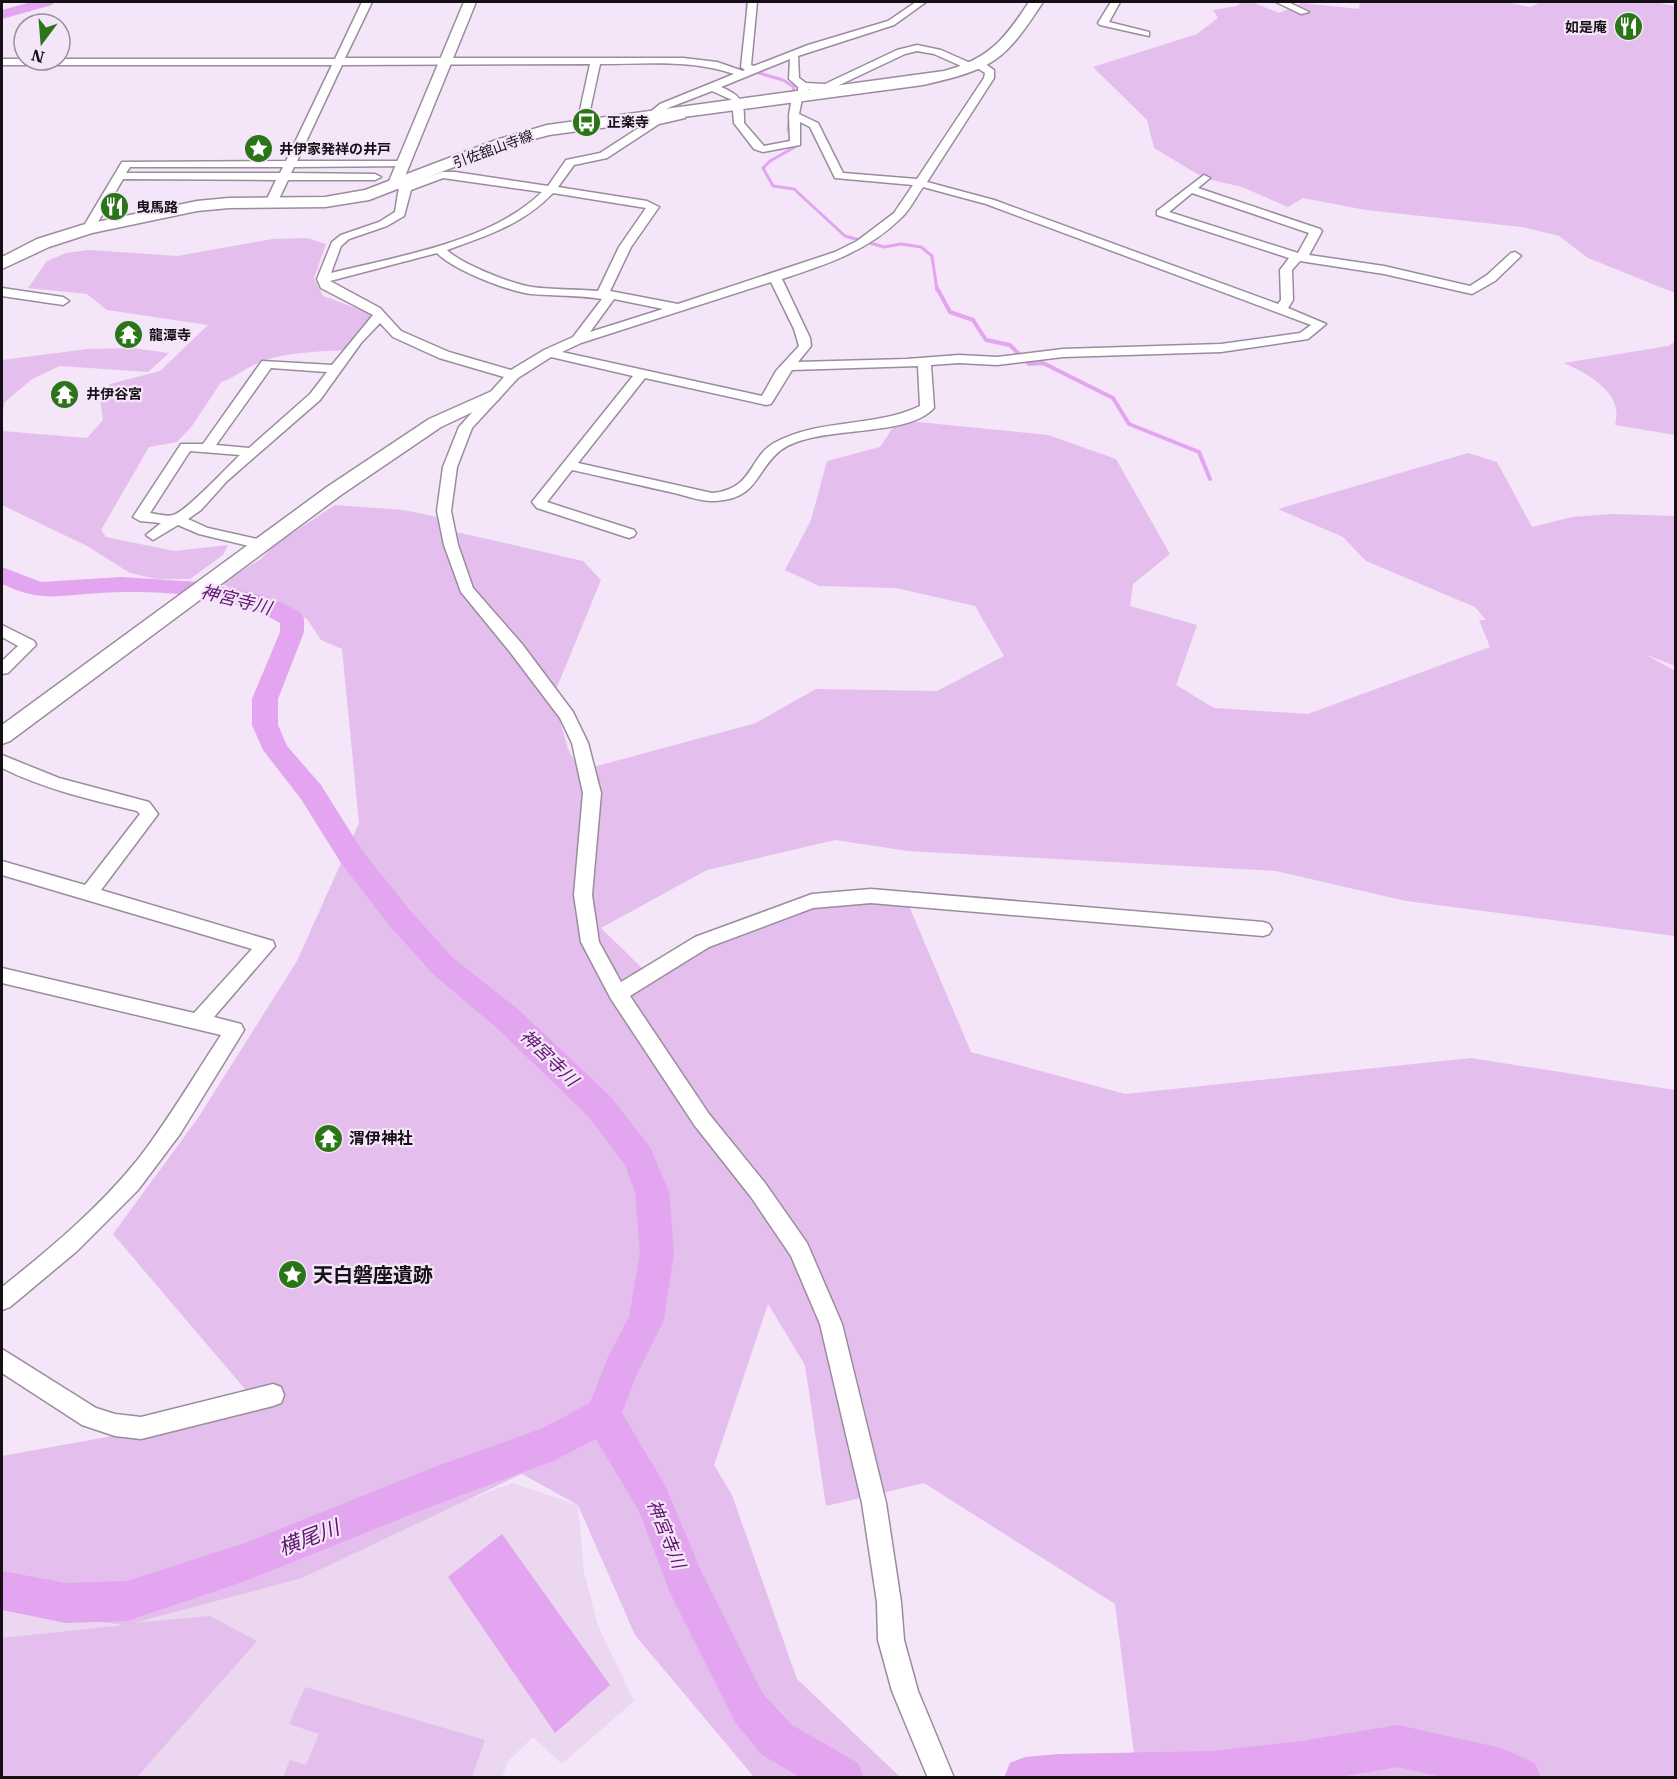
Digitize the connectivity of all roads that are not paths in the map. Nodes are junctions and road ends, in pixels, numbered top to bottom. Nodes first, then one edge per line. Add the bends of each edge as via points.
1 (367, 2) edge
2 (470, 2) edge
3 (752, 2) edge
4 (908, 2) edge
5 (1036, 2) edge
6 (1115, 2) edge
7 (1299, 2) edge
8 (921, 3) edge
9 (1284, 3) edge
10 (1304, 12) dead end
11 (1146, 34) dead end
12 (791, 55) junction
13 (2, 62) edge
14 (339, 62) junction
15 (446, 62) junction
16 (595, 62) junction
17 (977, 67) junction
18 (749, 72) junction
19 (712, 87) junction
20 (801, 93) junction
21 (741, 104) junction
22 (685, 111) junction
23 (653, 115) junction
24 (794, 115) junction
25 (582, 124) junction
26 (292, 164) junction
27 (119, 176) junction
28 (169, 177) junction
29 (285, 177) junction
30 (1204, 178) dead end
31 (402, 179) junction
32 (919, 183) junction
33 (552, 188) junction
34 (1190, 189) junction
35 (162, 190) dead end
36 (271, 203) junction
37 (88, 229) junction
38 (439, 249) junction
39 (1515, 256) dead end
40 (1299, 258) junction
41 (2, 264) edge
42 (774, 275) junction
43 (323, 279) junction
44 (2, 292) edge
45 (606, 295) junction
46 (63, 301) dead end
47 (679, 307) junction
48 (1280, 309) junction
49 (380, 315) junction
50 (577, 340) junction
51 (549, 353) junction
52 (924, 362) junction
53 (789, 366) junction
54 (336, 369) junction
55 (642, 373) junction
56 (513, 375) junction
57 (492, 396) junction
58 (207, 449) junction
59 (252, 452) junction
60 (569, 465) junction
61 (179, 520) junction
62 (628, 533) dead end
63 (153, 535) dead end
64 (261, 544) junction
65 (2, 630) edge
66 (2, 669) edge
67 (2, 736) edge
68 (2, 761) edge
69 (2, 868) edge
70 (89, 893) junction
71 (1263, 929) dead end
72 (2, 975) edge
73 (618, 994) junction
74 (198, 1022) junction
75 (2, 1300) edge
76 (2, 1360) edge
77 (273, 1395) dead end
78 (941, 1778) edge

1 - 14 street
2 - 15 street
3 - 18 street via 746,67
4 - 8 street
5 - 17 main road, 引佐舘山寺線 via 998,55
6 - 11 street via 1103,23
7 - 9 street
8 - 12 street via 891,23
9 - 10 street
12 - 18 street
12 - 20 street via 795,58 794,79
13 - 14 street
14 - 15 street
14 - 26 street
15 - 16 street
15 - 31 street
16 - 18 street via 699,62
16 - 25 street
17 - 20 main road, 引佐舘山寺線 via 923,80
17 - 20 street via 917,48 900,52 827,87
17 - 32 street via 990,72 989,78
18 - 19 street
19 - 21 street
19 - 23 street via 664,106
20 - 21 main road, 引佐舘山寺線
20 - 24 street
21 - 22 main road, 引佐舘山寺線
21 - 24 street via 739,123 763,149 796,143
22 - 23 main road, 引佐舘山寺線
22 - 33 street via 687,115 655,122 603,156 570,162
23 - 25 main road, 引佐舘山寺線
24 - 32 street via 814,125 839,176
25 - 31 main road, 引佐舘山寺線 via 502,143
26 - 27 street via 126,164
26 - 29 street
26 - 31 street
27 - 28 street
27 - 37 street
28 - 29 street
28 - 35 street
29 - 31 street
29 - 36 street
30 - 34 street
31 - 33 street via 455,175
31 - 36 main road, 引佐舘山寺線 via 369,195 325,202
31 - 43 street via 400,214 336,244
32 - 42 street via 898,215 861,243 821,261
32 - 48 street via 990,202
33 - 38 street via 517,219
33 - 45 street via 653,207 625,247
34 - 40 street via 1316,231
34 - 40 street via 1161,213
36 - 37 main road, 引佐舘山寺線 via 197,206
37 - 41 main road, 引佐舘山寺線 via 43,243
38 - 43 street
38 - 45 street via 450,260 471,270 529,290
39 - 40 street via 1472,290 1384,270
40 - 48 street via 1286,270 1287,300
42 - 47 street
42 - 53 street via 804,338 805,346
43 - 49 street via 324,285 359,300
44 - 46 street
45 - 47 street
45 - 50 street
47 - 50 street
48 - 52 street via 1320,324 1304,336 1221,348
49 - 54 street
49 - 56 street via 398,334 416,343
50 - 51 street
51 - 55 street
51 - 56 street
52 - 53 street
52 - 60 street via 927,408 898,420 800,438 776,448 746,486 729,496 712,497
53 - 55 street via 766,401
54 - 58 street via 267,364
54 - 59 street via 315,397
55 - 60 street
56 - 57 street
57 - 64 street via 435,423
57 - 73 street via 466,427 450,467 444,511 451,545 466,589 567,716 580,743 592,794 583,895 590,942
58 - 59 street
58 - 61 street via 186,447 140,517
59 - 61 street
60 - 62 street via 539,502
61 - 63 street
61 - 64 street via 204,531
64 - 67 street
65 - 66 street via 28,645
68 - 70 street via 74,790 143,806 149,814
69 - 70 street
70 - 74 street via 266,946
71 - 73 street via 871,896 812,901 702,942
72 - 74 street
73 - 78 street via 702,1120 758,1190 799,1250 831,1324 874,1503 891,1640 905,1691
74 - 75 street via 234,1030 169,1133 132,1182 76,1240
76 - 77 street via 90,1417 115,1425 141,1428 166,1424

